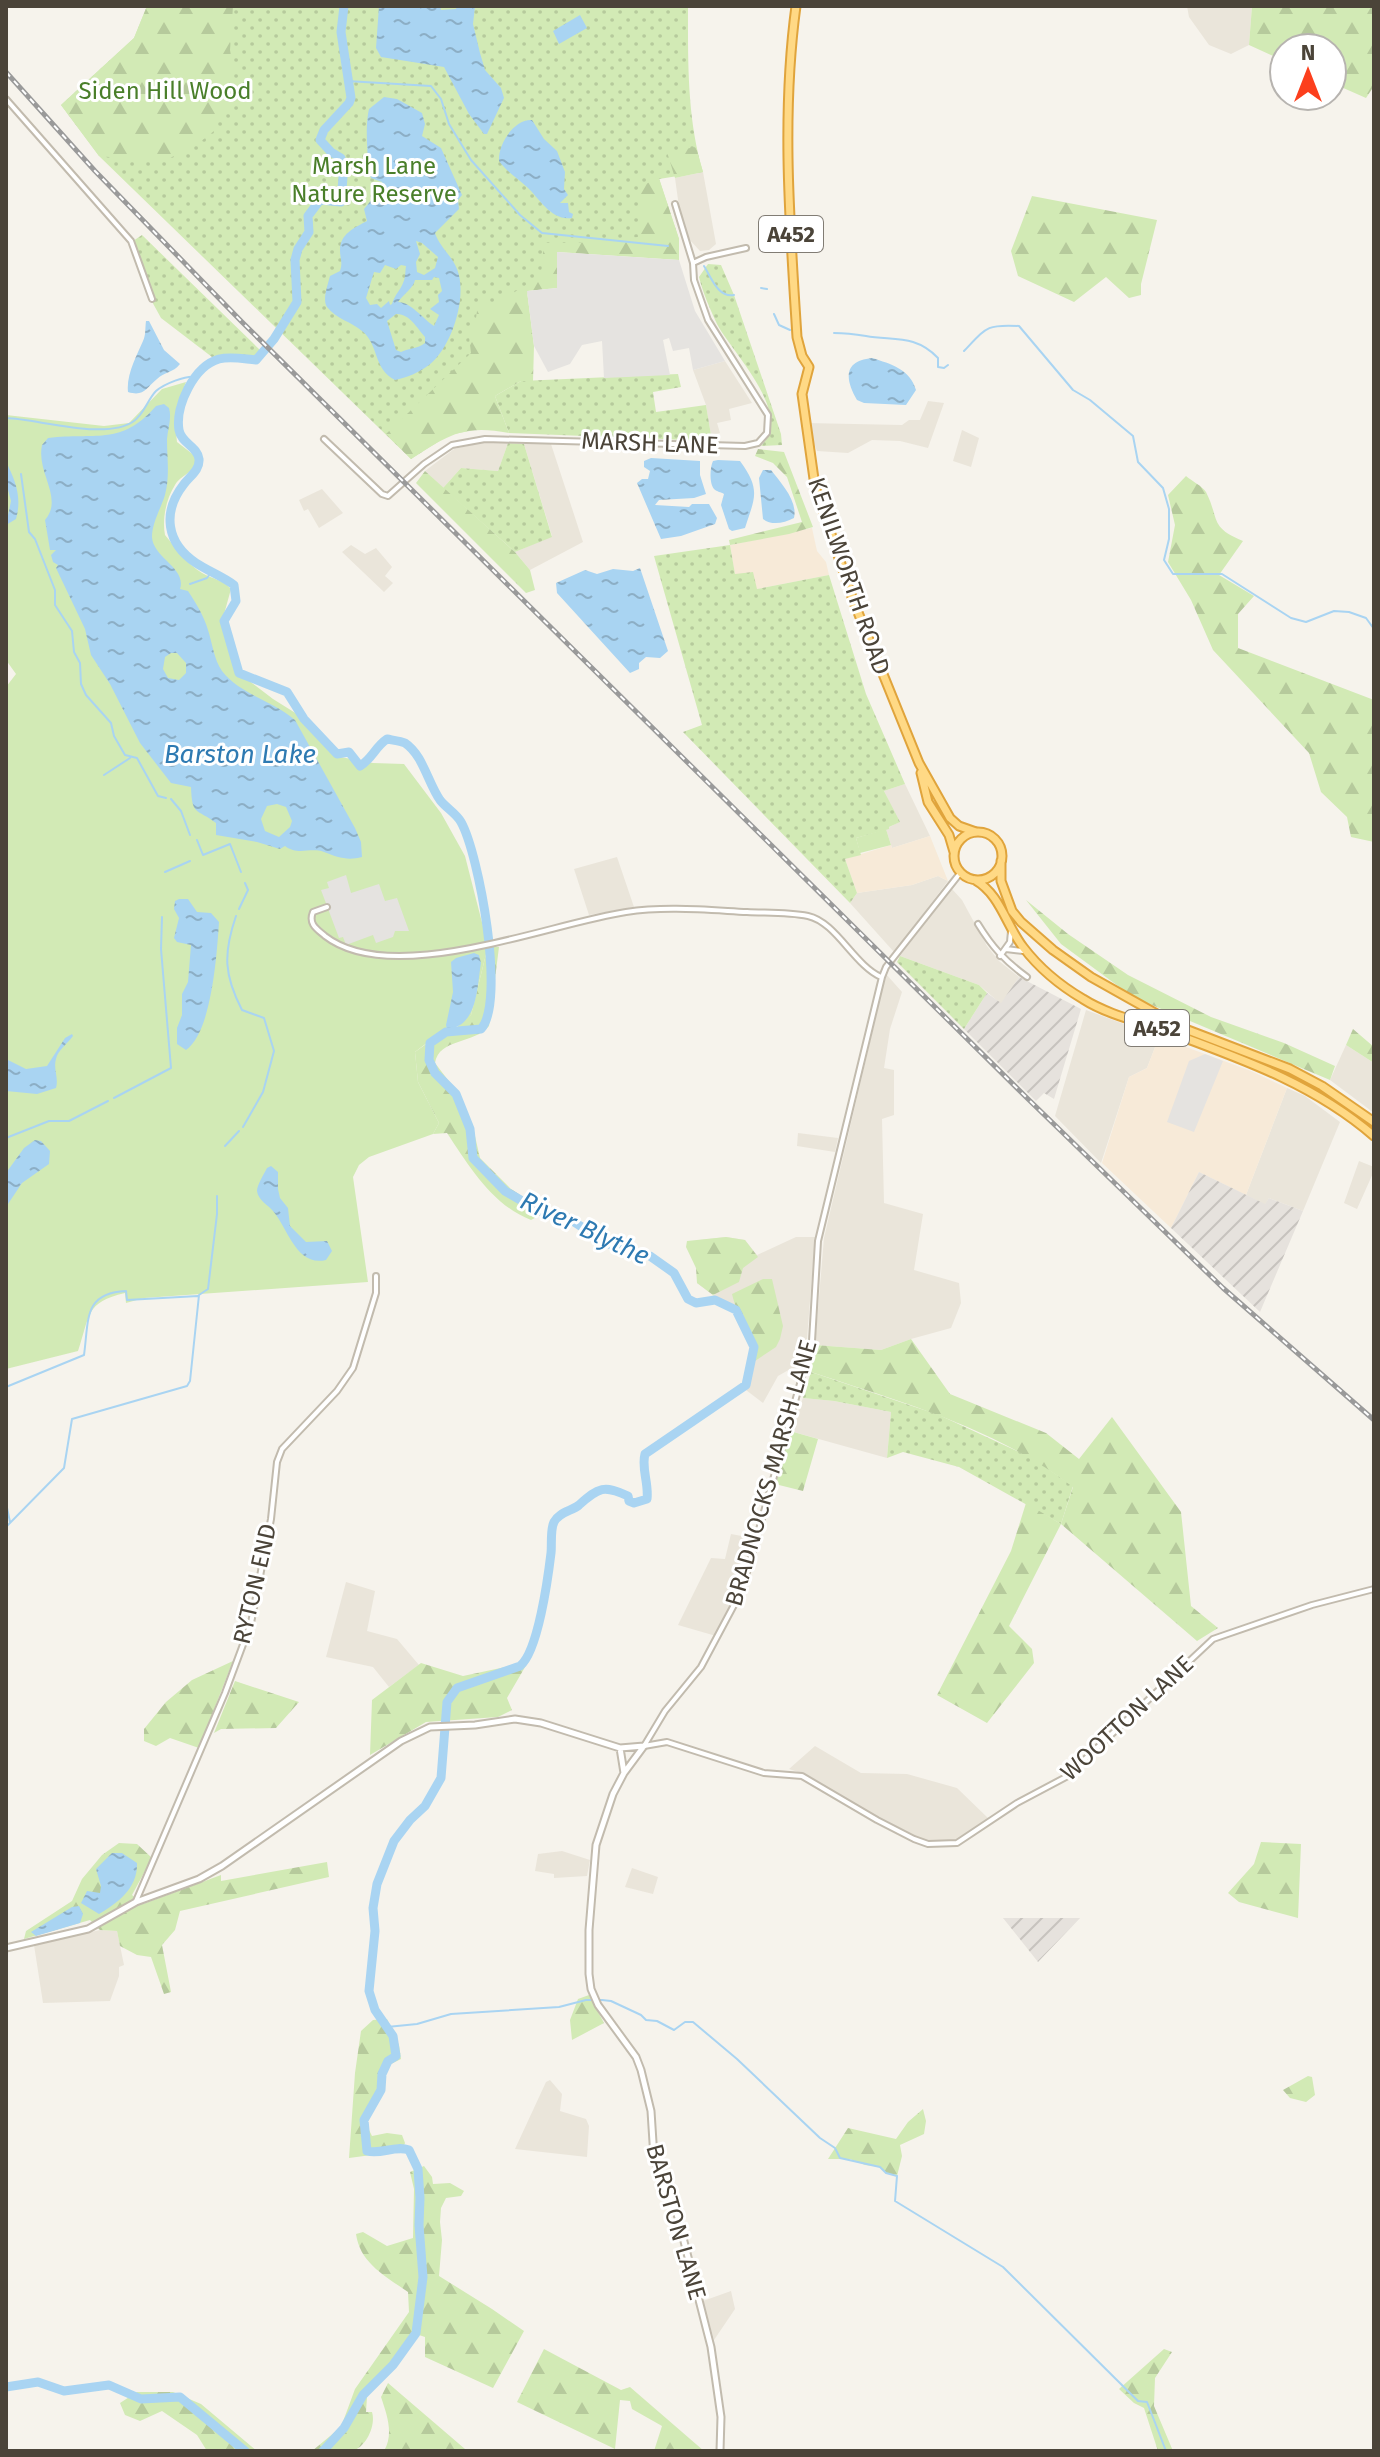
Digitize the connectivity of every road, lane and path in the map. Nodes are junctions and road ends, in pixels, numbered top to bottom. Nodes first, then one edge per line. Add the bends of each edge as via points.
1 (796, 6) edge
2 (6, 99) edge
3 (675, 204) dead end
4 (746, 248) dead end
5 (693, 263) junction
6 (152, 299) dead end
7 (324, 439) dead end
8 (919, 763) junction
9 (976, 832) junction
10 (954, 852) junction
11 (1001, 861) junction
12 (961, 872) junction
13 (975, 880) junction
14 (327, 907) dead end
15 (978, 924) dead end
16 (1011, 929) junction
17 (1006, 949) junction
18 (1000, 956) junction
19 (1032, 957) junction
20 (882, 977) junction
21 (1027, 977) dead end
22 (1374, 1122) edge
23 (1374, 1136) edge
24 (376, 1276) dead end
25 (1374, 1589) edge
26 (653, 1730) junction
27 (667, 1742) junction
28 (644, 1746) junction
29 (620, 1748) junction
30 (624, 1773) junction
31 (136, 1902) junction
32 (6, 1948) edge
33 (720, 2451) edge

1 - 8 highway, KENILWORTH ROAD / A452 via 787,112 788,183 797,337 809,370 802,394 815,486 853,600
2 - 6 street via 131,241
3 - 5 street
4 - 5 street
5 - 7 street, MARSH LANE via 708,320 768,415 767,433 758,443 485,439 452,445 388,496
8 - 9 highway, KENILWORTH ROAD / A452 via 950,818
8 - 10 highway, KENILWORTH ROAD / A452 via 928,802
9 - 10 highway via 962,838
9 - 11 highway, A452 via 994,838
10 - 12 highway, A452
11 - 13 highway via 991,876
11 - 22 highway, A452 via 1001,881 1012,911 1091,977 1180,1027 1290,1069
12 - 13 highway, A452
12 - 20 street, BRADNOCKS MARSH LANE
13 - 16 highway, A452 via 992,892
14 - 20 street via 313,912 312,924 342,948 390,957 469,947 626,912 803,915 821,921
15 - 18 street
16 - 17 street
16 - 19 highway, A452
17 - 18 street
17 - 19 street
18 - 21 street
19 - 23 highway, A452 via 1087,1002 1286,1078 1347,1113
20 - 26 street, BRADNOCKS MARSH LANE via 818,1241 812,1341 742,1590 701,1667
24 - 31 street, RYTON END via 376,1293 353,1368 282,1449 277,1462 251,1623
25 - 27 street, WOOTTON LANE via 1213,1639 1066,1777 957,1843 914,1839 802,1776 764,1773
26 - 27 street, WOOTTON LANE
26 - 28 street, BRADNOCKS MARSH LANE
27 - 28 street, WOOTTON LANE
28 - 29 street
28 - 30 street, BARSTON LANE
29 - 30 street
29 - 31 street via 531,1721 430,1727 401,1741 222,1866
30 - 33 street, BARSTON LANE via 594,1858 589,1953 593,1996 641,2070 656,2165 677,2214 711,2347
31 - 32 street via 88,1929

